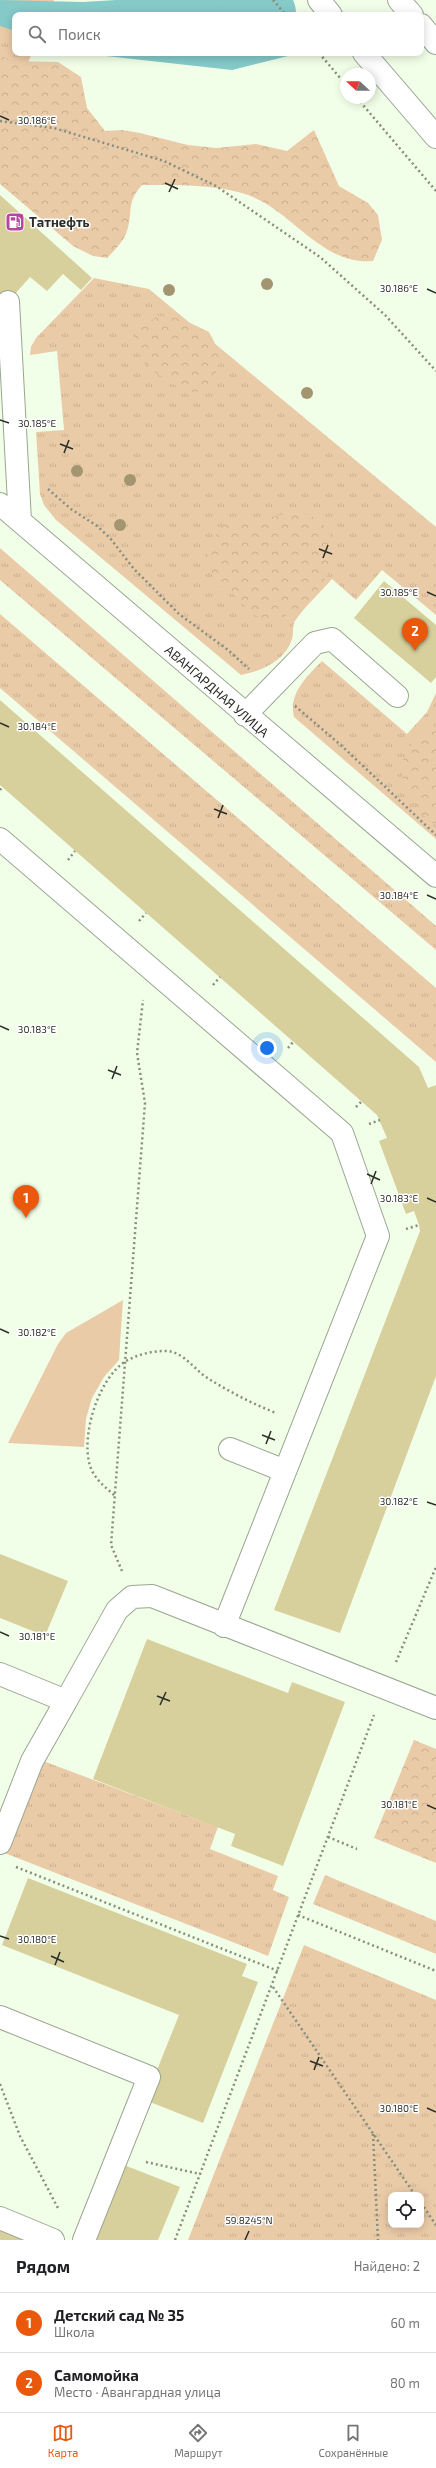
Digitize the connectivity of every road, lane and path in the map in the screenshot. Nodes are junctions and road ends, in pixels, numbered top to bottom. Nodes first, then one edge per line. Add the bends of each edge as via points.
1 (273, 0) edge
2 (319, 0) edge
3 (399, 0) edge
4 (283, 12) edge
5 (329, 12) edge
6 (409, 12) edge
7 (424, 29) edge
8 (436, 43) edge
9 (322, 56) edge
10 (367, 56) edge
11 (340, 78) edge
12 (362, 104) edge
13 (0, 121) edge
14 (436, 137) edge
15 (436, 191) edge
16 (8, 302) dead end
17 (4, 340) edge
18 (436, 371) edge
19 (6, 384) edge
20 (54, 494) dead end
21 (0, 504) edge
22 (20, 521) junction
23 (249, 670) dead end
24 (397, 696) dead end
25 (292, 704) dead end
26 (245, 715) junction
27 (436, 835) edge
28 (0, 839) edge
29 (436, 876) edge
30 (140, 1021) dead end
31 (125, 1362) junction
32 (304, 1424) junction
33 (230, 1449) dead end
34 (285, 1470) junction
35 (115, 1496) junction
36 (436, 1567) edge
37 (132, 1597) junction
38 (224, 1626) junction
39 (0, 1674) edge
40 (385, 1687) junction
41 (66, 1701) junction
42 (436, 1708) edge
43 (328, 1837) junction
44 (0, 1842) edge
45 (357, 1849) dead end
46 (15, 1866) dead end
47 (298, 1915) junction
48 (278, 1970) junction
49 (436, 1971) edge
50 (272, 1986) junction
51 (0, 2017) edge
52 (0, 2084) edge
53 (373, 2133) junction
54 (118, 2156) junction
55 (200, 2174) junction
56 (413, 2192) edge
57 (54, 2202) dead end
58 (424, 2207) edge
59 (0, 2218) edge
60 (436, 2225) edge
61 (53, 2240) edge
62 (84, 2240) edge
63 (175, 2240) edge
64 (378, 2240) edge

1 - 4 path
2 - 5 street
3 - 6 street
7 - 8 street
9 - 11 path
10 - 14 street
12 - 15 path
13 - 18 path via 54,128 164,161 216,186 320,257 385,315
16 - 17 street
17 - 19 street
19 - 22 street
20 - 23 path via 110,538 134,570 179,614 228,650
21 - 22 street, АВАНГАРДНАЯ УЛИЦА
22 - 26 street, АВАНГАРДНАЯ УЛИЦА
24 - 26 street via 332,639 315,643
25 - 27 path
26 - 29 street, АВАНГАРДНАЯ УЛИЦА
28 - 32 street via 342,1133 378,1238
30 - 31 path via 137,1053 145,1103
31 - 32 path via 144,1353 165,1350 184,1357 209,1379 262,1407
31 - 35 path
31 - 35 path via 109,1379 97,1400 88,1442 89,1463 99,1482
32 - 34 street
33 - 34 street
34 - 38 street
35 - 37 path via 111,1545
36 - 40 path
37 - 38 street via 152,1596
37 - 41 street via 117,1610
38 - 40 street
39 - 41 street
40 - 42 street
40 - 43 path
41 - 44 street via 32,1761
43 - 45 path
43 - 47 path
46 - 48 path
47 - 48 path
47 - 49 path
48 - 50 path
50 - 53 path
50 - 55 path
51 - 54 street via 149,2077
52 - 57 path via 20,2136
53 - 56 path
53 - 64 path
54 - 55 path
54 - 62 street
55 - 63 path
58 - 60 path
59 - 61 street

